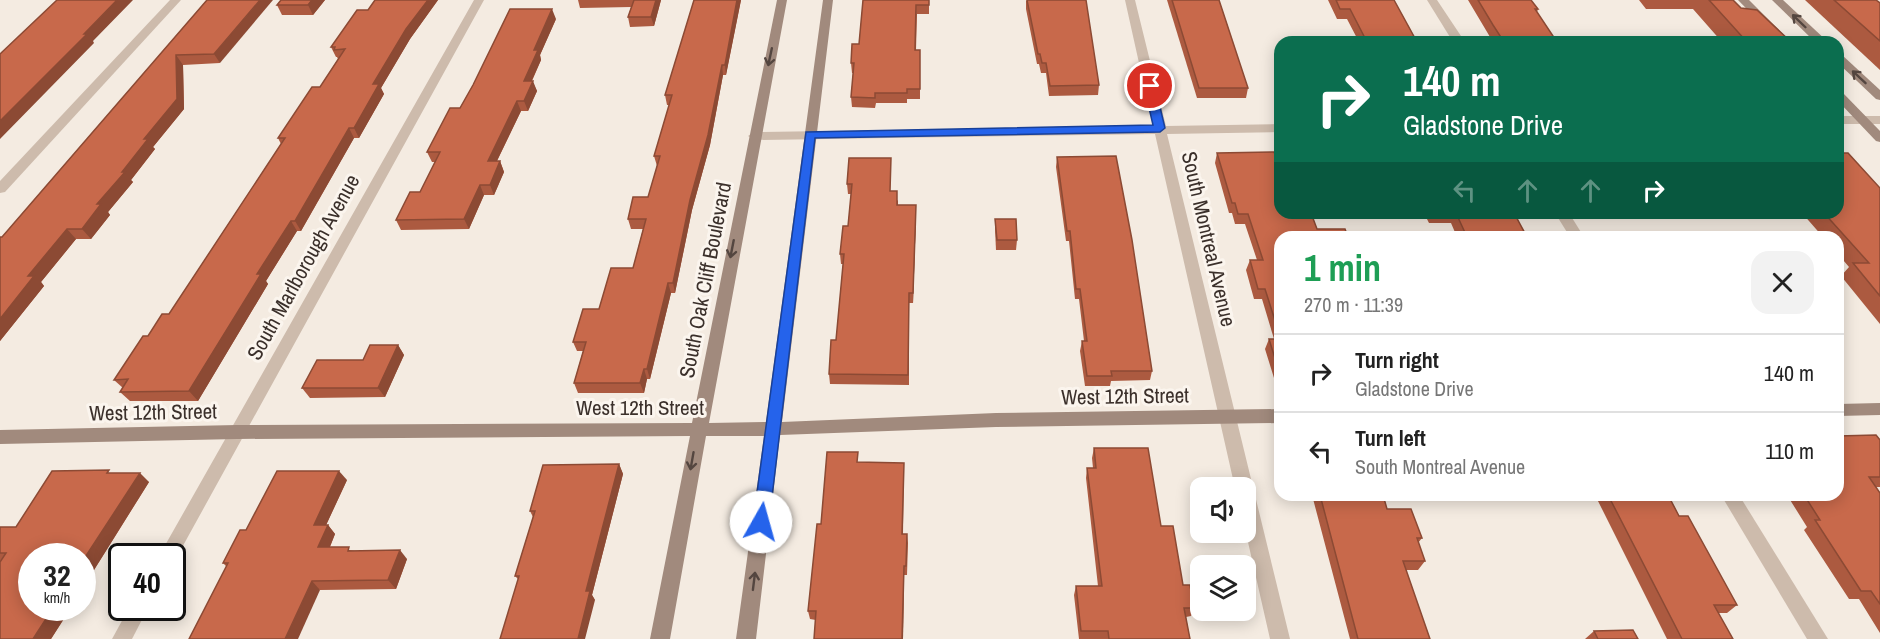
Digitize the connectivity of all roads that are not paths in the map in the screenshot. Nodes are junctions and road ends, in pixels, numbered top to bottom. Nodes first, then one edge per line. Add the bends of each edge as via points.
1 (176, 0) edge
2 (478, 0) edge
3 (782, 0) edge
4 (828, 0) edge
5 (1130, 0) edge
6 (1432, 0) edge
7 (1743, 0) edge
8 (1777, 0) edge
9 (1455, 36) edge
10 (1779, 36) edge
11 (1816, 36) edge
12 (1844, 63) edge
13 (1880, 96) edge
14 (1844, 101) edge
15 (1844, 120) edge
16 (1862, 120) junction
17 (1880, 120) edge
18 (1160, 128) junction
19 (1274, 128) edge
20 (810, 134) junction
21 (754, 135) junction
22 (1880, 138) edge
23 (0, 189) edge
24 (1880, 409) edge
25 (1844, 410) edge
26 (1227, 416) junction
27 (1274, 416) edge
28 (698, 429) junction
29 (773, 429) junction
30 (237, 432) junction
31 (0, 437) edge
32 (1242, 477) edge
33 (1734, 501) edge
34 (1256, 536) edge
35 (175, 543) edge
36 (132, 621) edge
37 (122, 639) edge
38 (660, 639) edge
39 (746, 639) edge
40 (1280, 639) edge
41 (1818, 639) edge

1 - 23 street
2 - 30 street, South Marlborough Avenue
3 -> 21 street, South Oak Cliff Boulevard
4 - 20 street
5 - 18 street, South Montreal Avenue
6 - 9 street
7 - 10 street
11 -> 8 street
13 -> 12 street
14 - 16 street
15 - 16 street
16 - 17 street
16 - 22 street
18 - 19 street
18 - 20 street
18 - 26 street, South Montreal Avenue
20 - 21 street
20 - 29 street
21 -> 28 street, South Oak Cliff Boulevard
24 - 25 street
26 - 27 street, West 12th Street
26 - 29 street, West 12th Street
26 - 32 street, South Montreal Avenue
28 - 29 street, West 12th Street
28 - 30 street, West 12th Street
28 -> 38 street, South Oak Cliff Boulevard
39 -> 29 street
30 - 31 street, West 12th Street
30 - 35 street, South Marlborough Avenue
33 - 41 street
34 - 40 street, South Montreal Avenue
36 - 37 street

